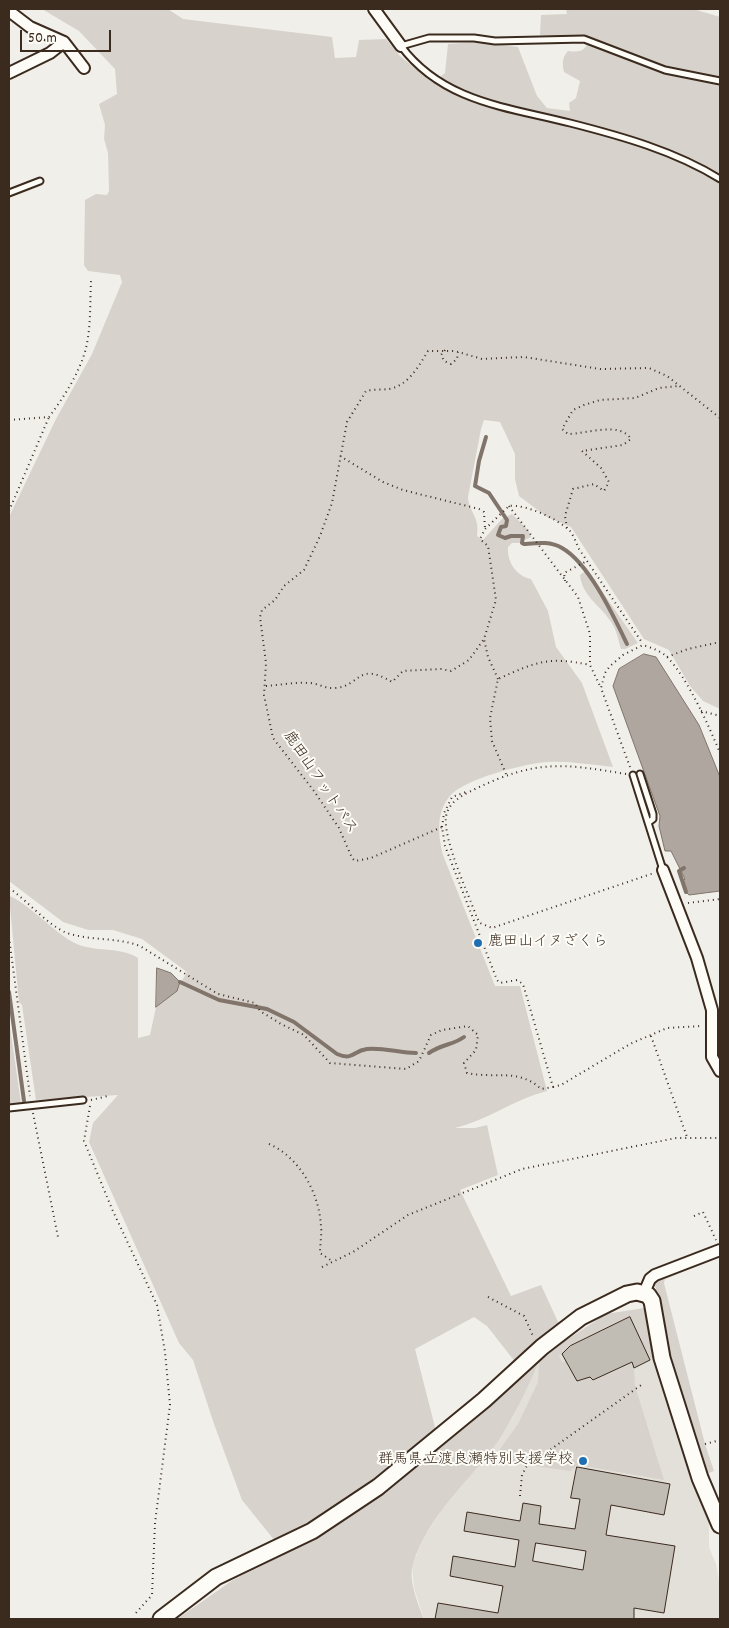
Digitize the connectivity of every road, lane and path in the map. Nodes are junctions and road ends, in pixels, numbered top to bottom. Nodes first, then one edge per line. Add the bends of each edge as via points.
1 (374, 9) edge
2 (9, 11) edge
3 (64, 42) junction
4 (401, 46) junction
5 (84, 68) dead end
6 (9, 73) edge
7 (720, 82) edge
8 (720, 179) edge
9 (40, 181) dead end
10 (9, 194) edge
11 (91, 281) dead end
12 (445, 350) junction
13 (458, 352) junction
14 (679, 386) junction
15 (49, 417) junction
16 (720, 418) edge
17 (9, 420) edge
18 (340, 456) junction
19 (509, 506) junction
20 (9, 511) edge
21 (485, 529) junction
22 (567, 529) junction
23 (587, 561) junction
24 (565, 581) junction
25 (484, 639) junction
26 (720, 642) edge
27 (643, 645) junction
28 (667, 657) junction
29 (590, 665) junction
30 (498, 679) junction
31 (266, 686) junction
32 (601, 688) junction
33 (701, 711) junction
34 (720, 716) edge
35 (720, 753) edge
36 (506, 774) junction
37 (640, 774) dead end
38 (633, 775) junction
39 (468, 792) junction
40 (649, 822) junction
41 (442, 827) junction
42 (663, 870) junction
43 (9, 888) edge
44 (720, 899) edge
45 (676, 905) junction
46 (9, 937) edge
47 (713, 1028) junction
48 (651, 1035) junction
49 (720, 1071) edge
50 (553, 1087) junction
51 (108, 1096) dead end
52 (83, 1100) joint
53 (91, 1100) junction
54 (32, 1105) junction
55 (9, 1108) edge
56 (687, 1137) junction
57 (720, 1138) edge
58 (269, 1144) dead end
59 (694, 1216) dead end
60 (58, 1237) dead end
61 (719, 1246) edge
62 (332, 1261) junction
63 (322, 1267) dead end
64 (644, 1293) junction
65 (488, 1297) dead end
66 (542, 1347) junction
67 (644, 1383) dead end
68 (720, 1440) edge
69 (705, 1444) dead end
70 (520, 1496) dead end
71 (720, 1525) edge
72 (135, 1614) dead end
73 (161, 1619) edge

1 - 4 street
2 - 3 street via 30,27
3 - 5 street
3 - 6 street via 50,53
4 - 7 lane via 429,38 495,41 584,39 665,70
4 - 8 lane via 435,80 464,95 622,138 675,156
9 - 10 lane
11 - 15 path via 86,347 78,370
12 - 13 path, 鹿田山フットパス
12 - 13 path via 441,355 451,364
12 - 18 path, 鹿田山フットパス via 428,351 403,384 366,391 347,422
13 - 14 path, 鹿田山フットパス via 482,359 524,357 600,369 649,368
14 - 16 path, 鹿田山フットパス
14 - 22 path via 660,388 635,398 600,400 573,410 562,429 568,434 608,430 625,433 631,439 623,446 582,451 601,468 609,482 604,491 594,484 573,489 565,516
15 - 17 path
15 - 20 path
18 - 21 path via 403,490 479,509 484,512
18 - 31 path, 鹿田山フットパス via 327,518 304,570 262,610 259,621 263,628
19 - 21 path
19 - 22 path via 541,513
19 - 24 path
21 - 25 path via 480,539 488,546 496,600
22 - 23 path
23 - 24 path via 564,573
23 - 27 path
24 - 29 path via 578,597 590,634
25 - 30 path
25 - 31 path via 469,660 451,672 441,669 403,671 392,682 379,674 363,674 337,688 322,688 311,683
26 - 28 path
27 - 28 path
27 - 32 path via 610,666
28 - 33 path
29 - 30 path via 545,660
29 - 32 path
30 - 36 path via 490,718 492,740
31 - 41 path, 鹿田山フットパス via 266,710 273,738 339,828 355,861 371,858
32 - 38 path
33 - 34 path
33 - 35 path
36 - 38 path via 560,765
36 - 39 path
37 - 40 lane via 654,814
38 - 40 lane
39 - 41 path via 452,797 444,813
39 - 42 path via 459,796 447,813 448,837 477,918 486,927 492,928
40 - 42 lane
41 - 50 path via 445,846 497,980 500,983 517,980 523,984
42 - 45 street
43 - 50 path via 65,932 140,946 218,994 256,1005 281,1024 304,1035 330,1063 369,1064 399,1070 412,1067 431,1035 468,1026 478,1035 479,1045 464,1063 467,1073 498,1077 516,1075 532,1081 541,1089
44 - 45 path
45 - 47 street via 697,958 712,1010
46 - 54 path
47 - 48 path via 667,1028
47 - 49 street via 712,1057
48 - 50 path
48 - 56 path
51 - 53 path
52 - 53 path
52 - 54 lane
53 - 72 path via 84,1140 157,1305 170,1405 155,1523 152,1595
54 - 55 lane
54 - 60 path
56 - 57 path
56 - 62 path via 522,1169 408,1215 353,1252
58 - 62 path via 284,1151 307,1178 322,1226 320,1253
59 - 61 path via 703,1212
61 - 64 street via 655,1275
62 - 63 path
64 - 66 street via 627,1294 596,1308
64 - 71 street via 652,1301 662,1358 700,1478
65 - 66 path via 524,1316 531,1334
66 - 73 street via 378,1488 312,1531 216,1577
67 - 70 path via 526,1467
68 - 69 path

